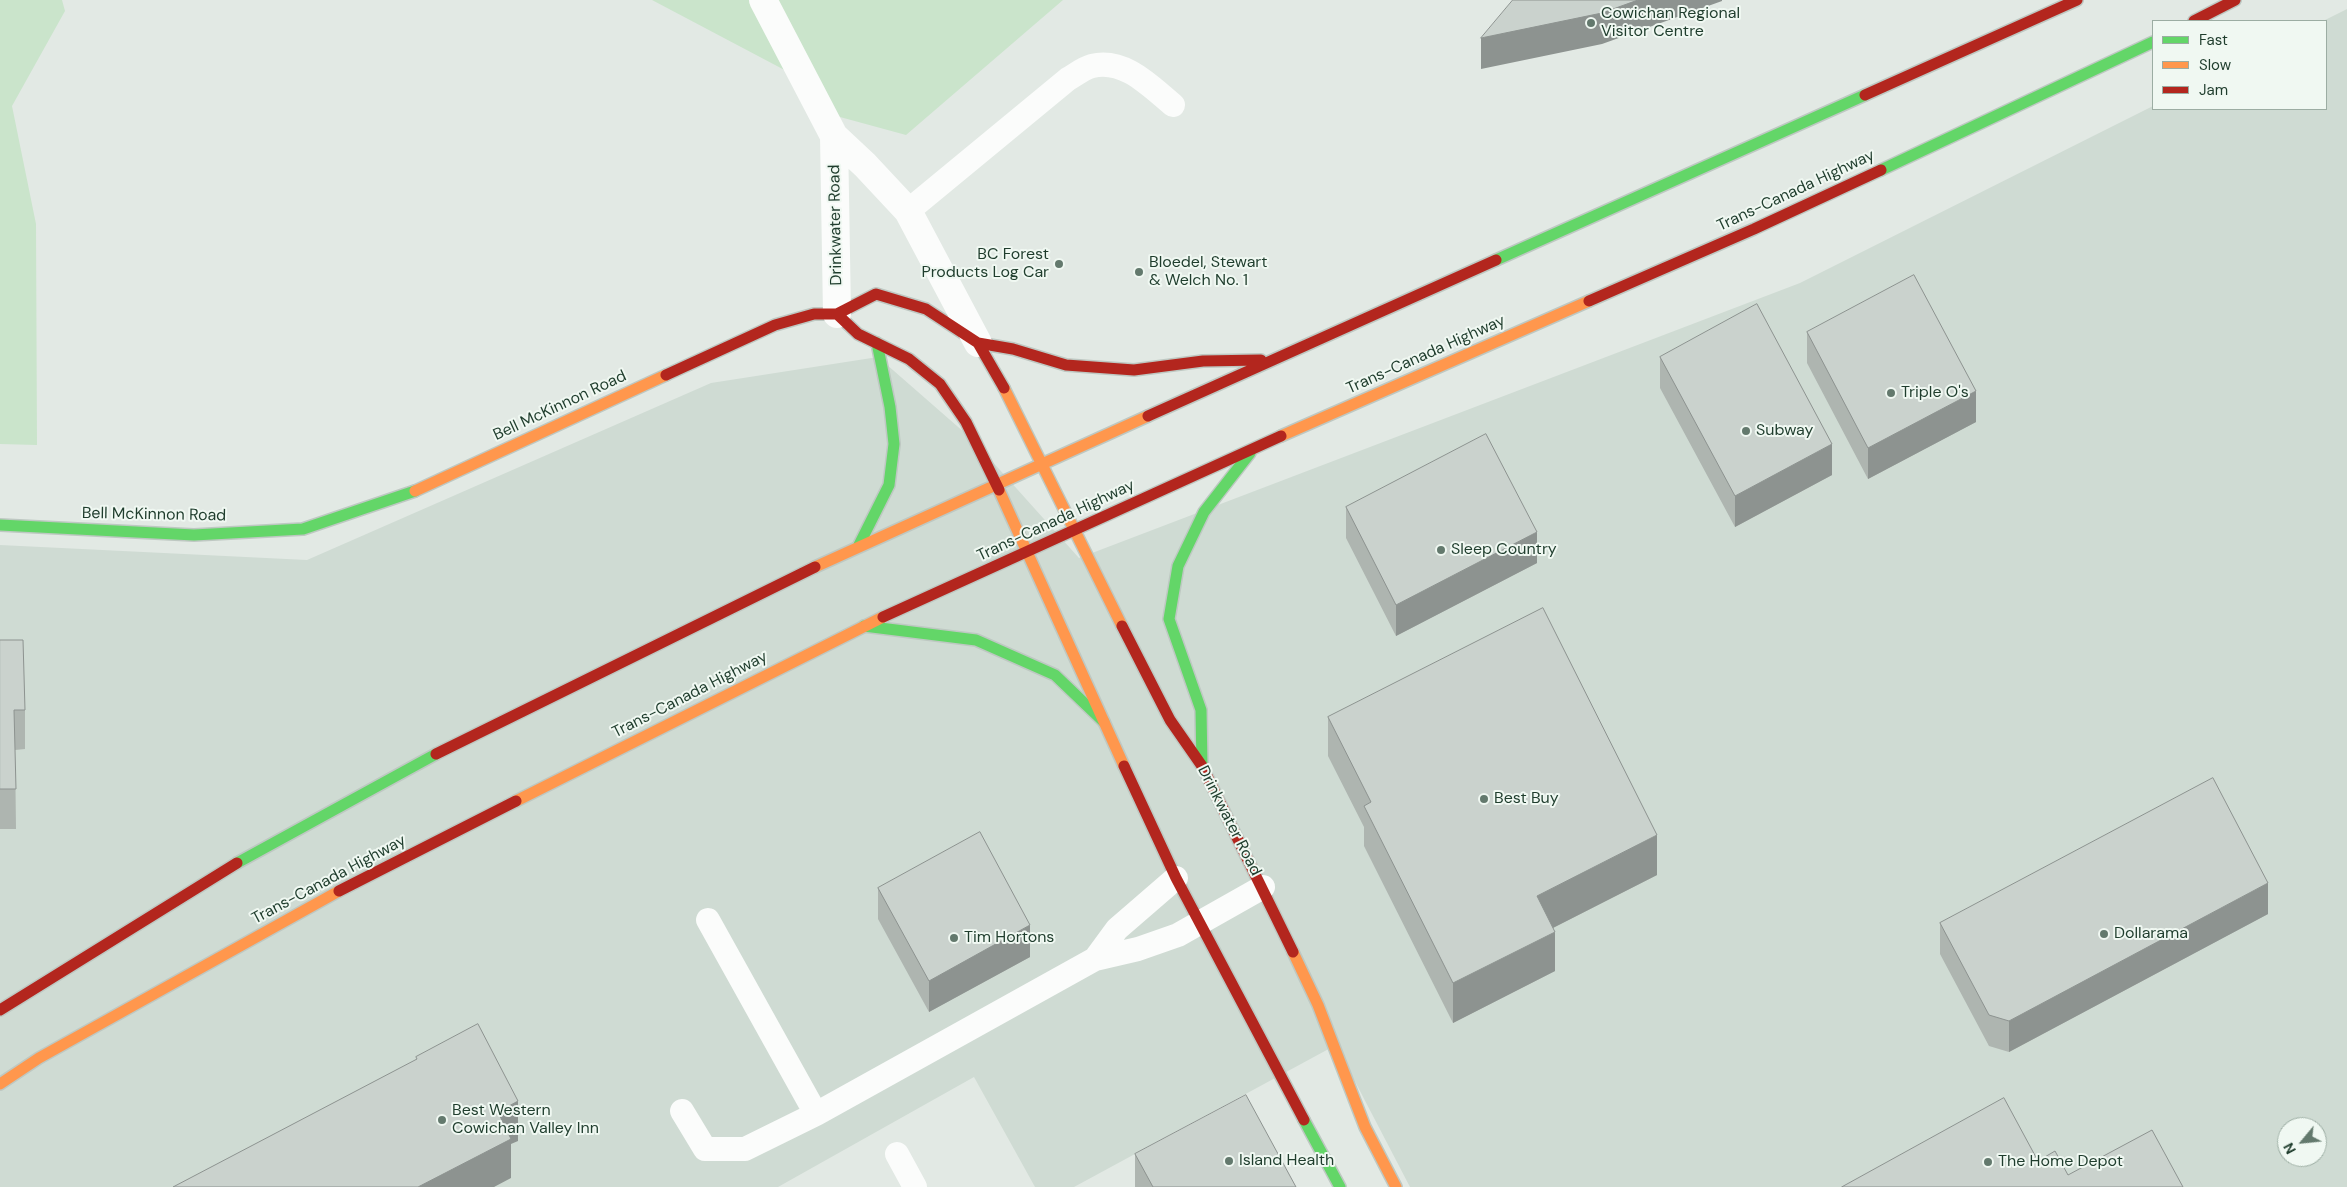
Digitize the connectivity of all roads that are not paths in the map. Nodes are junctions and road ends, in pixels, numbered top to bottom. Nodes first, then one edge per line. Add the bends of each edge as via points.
1 (763, 0) edge
2 (2077, 0) edge
3 (2235, 0) edge
4 (2196, 20) edge
5 (2152, 42) edge
6 (1174, 105) dead end
7 (834, 136) junction
8 (908, 211) junction
9 (838, 314) junction
10 (877, 343) junction
11 (978, 343) junction
12 (1273, 359) junction
13 (1254, 448) junction
14 (1040, 465) junction
15 (997, 485) junction
16 (0, 525) edge
17 (1074, 532) junction
18 (859, 546) junction
19 (1027, 553) junction
20 (864, 626) junction
21 (1104, 722) junction
22 (1202, 766) junction
23 (1176, 878) junction
24 (1263, 887) junction
25 (708, 920) dead end
26 (1201, 922) junction
27 (1095, 959) junction
28 (0, 1010) edge
29 (0, 1084) edge
30 (682, 1111) dead end
31 (816, 1114) junction
32 (897, 1154) dead end
33 (915, 1187) edge
34 (1340, 1187) edge
35 (1396, 1187) edge

1 - 7 street, Drinkwater Road
2 - 12 main road
3 - 4 main road
5 - 13 main road, Trans-Canada Highway via 1754,229
6 - 8 lane via 1135,74 1116,66 1091,66 1068,80
7 - 8 street, Drinkwater Road
7 - 9 street, Drinkwater Road
8 - 11 street, Drinkwater Road
9 - 10 main road via 858,334
9 - 11 main road, Bell McKinnon Road via 876,294 926,309
9 - 16 main road, Bell McKinnon Road via 814,314 775,325 404,496 303,529 194,535
10 - 15 main road via 909,359 940,384 966,422
10 - 18 main road via 894,444 889,486
11 - 12 main road via 1066,364 1134,370 1203,362
11 - 14 main road, Bell McKinnon Road via 1002,383
12 - 14 main road
13 - 17 main road, Trans-Canada Highway
13 - 22 main road via 1204,512 1176,574 1169,619 1201,710
14 - 15 main road
14 - 17 main road, Drinkwater Road
15 - 18 main road
15 - 19 main road
17 - 19 main road, Trans-Canada Highway
17 - 22 main road, Drinkwater Road via 1170,720
18 - 28 main road via 434,755 221,872
19 - 20 main road, Trans-Canada Highway
19 - 21 main road
20 - 21 main road via 976,640 1055,675
20 - 29 main road, Trans-Canada Highway via 355,882 39,1058
21 - 23 main road
22 - 24 main road, Drinkwater Road
23 - 26 main road
23 - 27 lane via 1117,929
24 - 26 lane
24 - 35 main road, Drinkwater Road via 1318,1005 1365,1127
25 - 31 lane
26 - 27 lane via 1178,935 1138,949
26 - 34 main road
27 - 31 lane
30 - 31 lane via 705,1149 746,1149
32 - 33 lane

